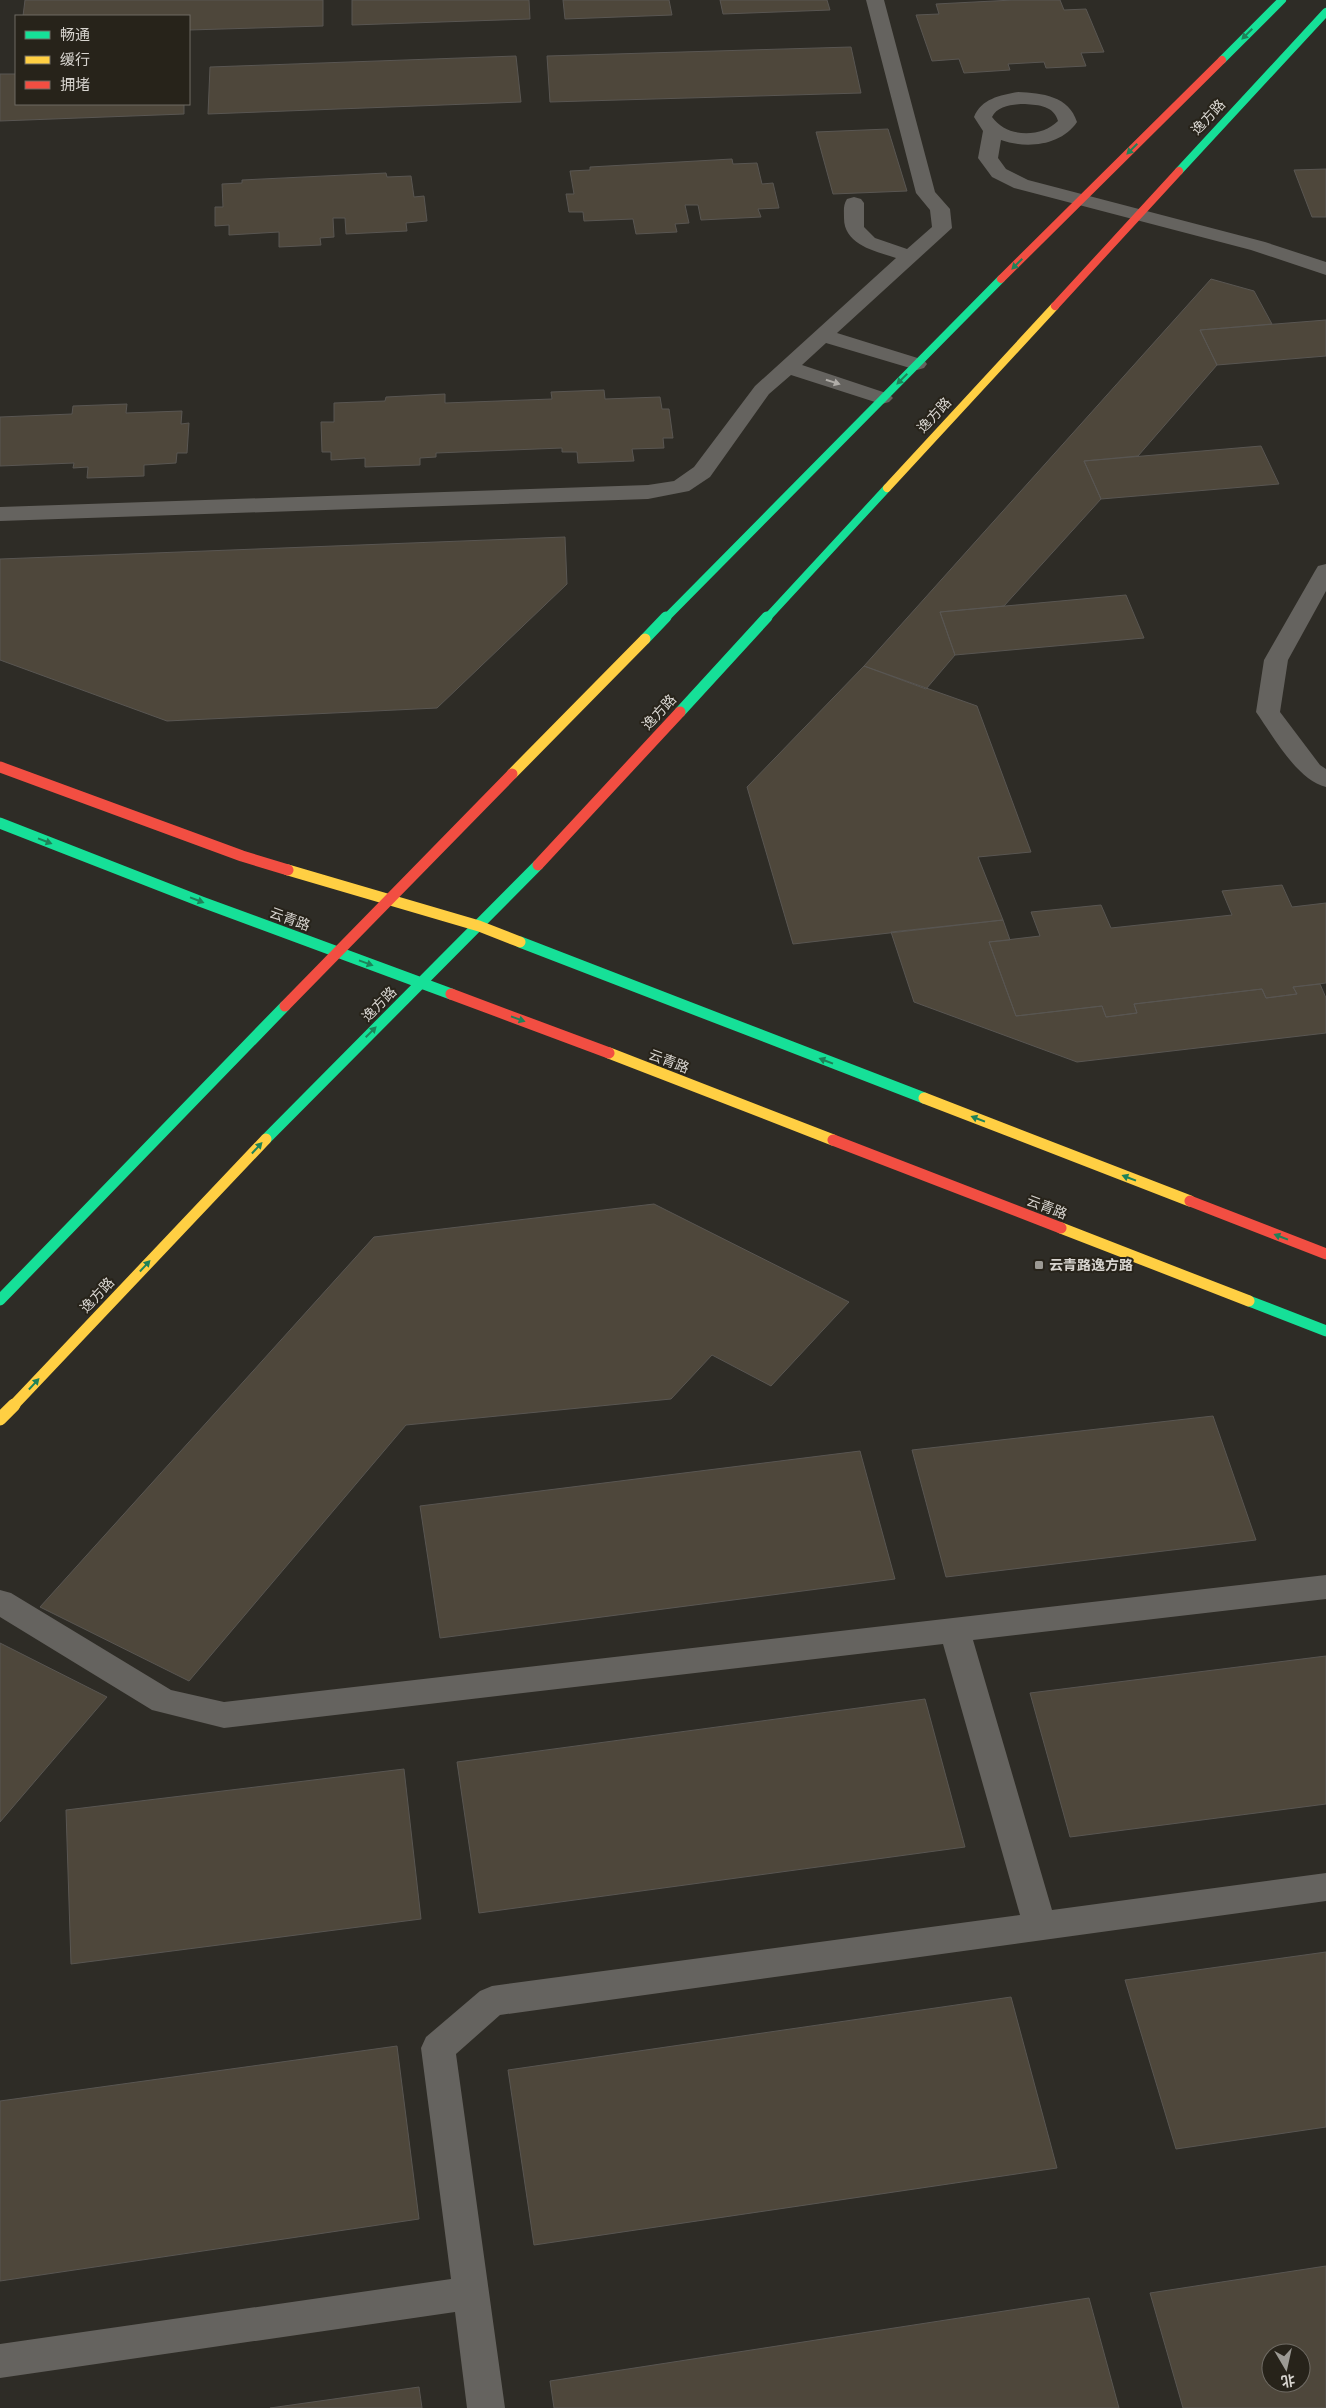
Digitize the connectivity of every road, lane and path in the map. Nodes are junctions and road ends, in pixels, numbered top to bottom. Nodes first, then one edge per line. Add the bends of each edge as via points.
1 (874, 0) edge
2 (1282, 0) edge
3 (1326, 12) edge
4 (993, 130) dead end
5 (1080, 201) junction
6 (854, 203) dead end
7 (1139, 215) junction
8 (909, 256) junction
9 (1326, 269) edge
10 (822, 335) junction
11 (917, 364) junction
12 (787, 367) junction
13 (882, 398) junction
14 (0, 514) edge
15 (1326, 571) edge
16 (0, 766) edge
17 (1326, 780) edge
18 (0, 823) edge
19 (389, 899) junction
20 (479, 926) junction
21 (338, 953) junction
22 (421, 983) junction
23 (1326, 1254) edge
24 (0, 1300) edge
25 (1326, 1331) edge
26 (0, 1419) edge
27 (1326, 1586) edge
28 (0, 1602) edge
29 (954, 1630) junction
30 (1326, 1887) edge
31 (1040, 1926) junction
32 (471, 2293) junction
33 (0, 2361) edge
34 (486, 2408) edge

1 - 8 lane via 926,193 940,209 942,228
2 -> 5 street
3 - 7 street, 逸方路
4 - 5 lane via 988,158 999,173 1022,184
5 - 7 lane
5 -> 11 street
6 - 8 lane via 854,228 868,242
7 - 9 lane via 1258,246
7 - 20 street, 逸方路
8 - 10 lane
10 - 11 lane
10 - 12 lane
11 -> 13 street
12 -> 13 lane
12 - 14 lane via 762,390 702,472 680,486 648,492
13 - 19 street
15 - 17 lane via 1276,660 1268,712 1311,770
16 - 19 street via 242,856
18 -> 21 street, 云青路
19 - 20 street
19 - 21 street
20 - 22 street, 逸方路
23 -> 20 street
21 -> 22 street, 云青路
21 - 24 street
22 -> 25 street, 云青路
26 -> 22 street, 逸方路 via 306,1097
27 - 29 lane
28 - 29 lane via 163,1701 224,1715
29 - 31 lane
30 - 31 lane
31 - 32 lane via 492,2001 438,2048
32 - 33 lane
32 - 34 lane

